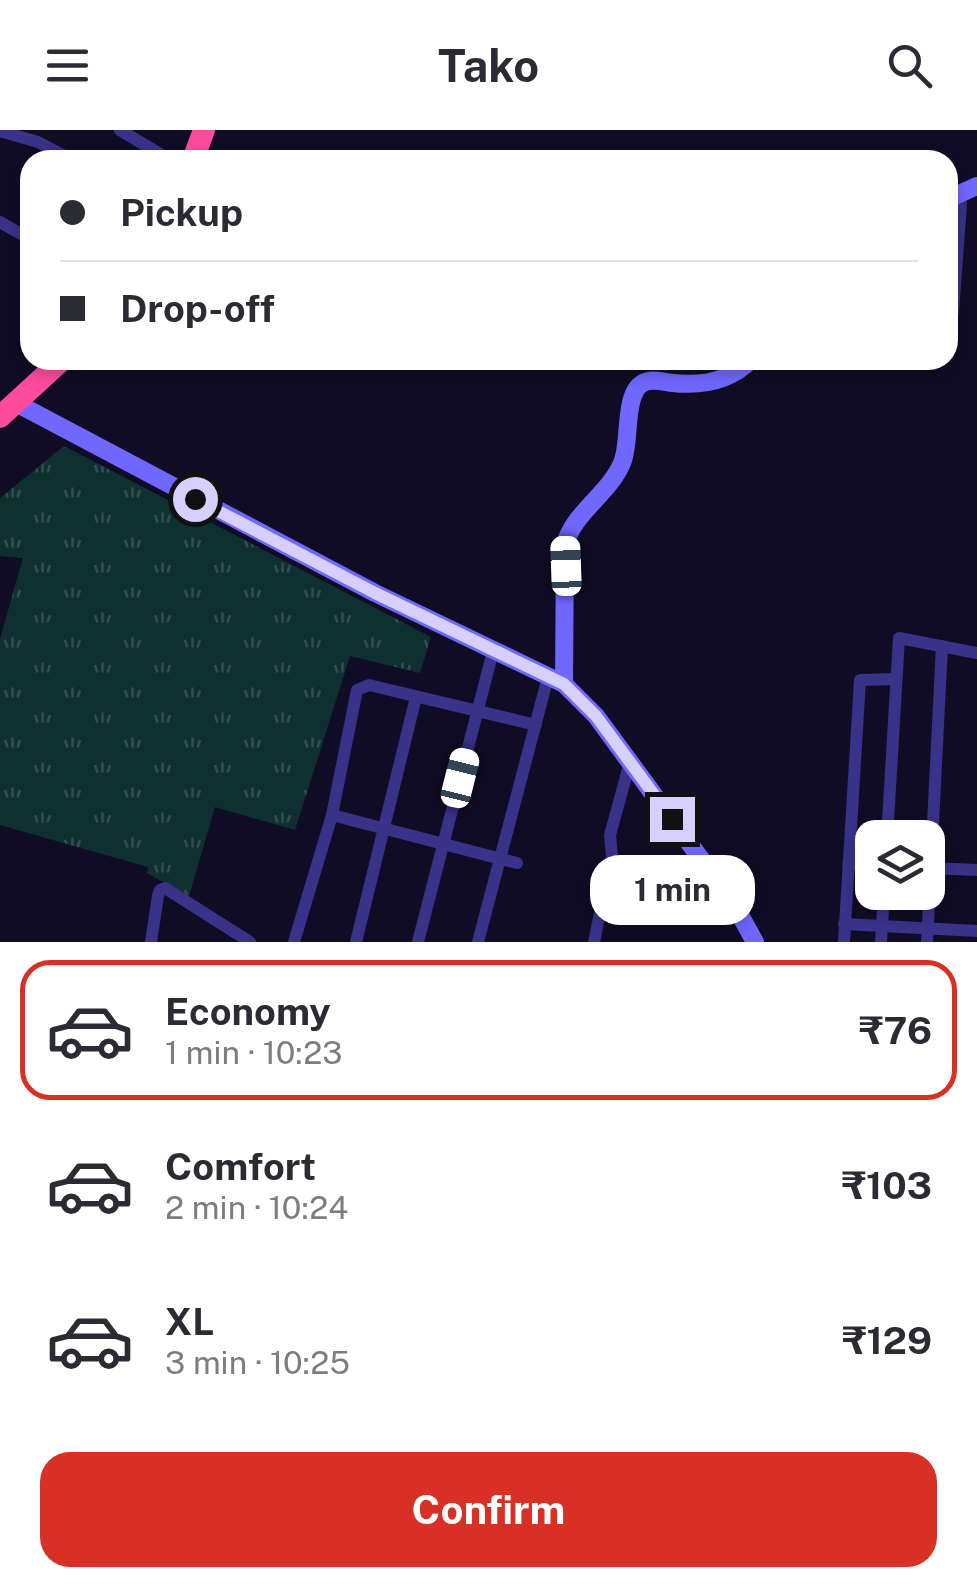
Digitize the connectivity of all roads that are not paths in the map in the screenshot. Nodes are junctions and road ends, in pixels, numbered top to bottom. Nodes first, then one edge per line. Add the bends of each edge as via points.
1 (120, 130) edge
2 (0, 131) edge
3 (53, 150) edge
4 (153, 150) edge
5 (961, 193) edge
6 (958, 233) edge
7 (50, 370) edge
8 (736, 370) edge
9 (8, 410) edge
10 (942, 646) junction
11 (494, 651) junction
12 (977, 653) edge
13 (896, 679) junction
14 (556, 681) junction
15 (416, 697) junction
16 (477, 711) junction
17 (536, 725) junction
18 (630, 762) junction
19 (332, 814) junction
20 (888, 820) edge
21 (932, 820) edge
22 (386, 829) junction
23 (444, 844) junction
24 (500, 859) junction
25 (518, 864) dead end
26 (848, 864) junction
27 (855, 864) edge
28 (945, 869) edge
29 (977, 870) edge
30 (640, 889) dead end
31 (604, 894) junction
32 (883, 910) edge
33 (928, 910) edge
34 (844, 924) junction
35 (882, 926) junction
36 (977, 931) edge
37 (928, 935) edge
38 (243, 940) edge
39 (152, 942) edge
40 (294, 942) edge
41 (356, 942) edge
42 (418, 942) edge
43 (478, 942) edge
44 (594, 942) edge
45 (755, 942) edge
46 (844, 942) edge
47 (882, 942) edge

1 - 4 street
2 - 3 street
5 - 6 street
7 - 9 highway
8 - 14 street via 705,384 653,380 636,388 622,464 565,544
9 - 11 street
10 - 12 street
10 - 13 street via 899,638
10 - 21 street
11 - 14 street
11 - 16 street
13 - 20 street
13 - 26 street via 860,680
14 - 17 street
14 - 18 street via 596,716
15 - 16 street
15 - 19 street via 369,685 358,690
15 - 22 street
16 - 17 street
16 - 23 street
17 - 24 street
18 - 31 street via 610,835
18 - 45 street
19 - 22 street
19 - 40 street
22 - 23 street
22 - 41 street
23 - 24 street
23 - 42 street
24 - 25 street
24 - 43 street
26 - 27 street
26 - 34 street
28 - 29 street
30 - 31 street
31 - 44 street
32 - 35 street
33 - 37 street
34 - 35 street
34 - 46 street
35 - 37 street
35 - 47 street
36 - 37 street
38 - 39 street via 165,888

